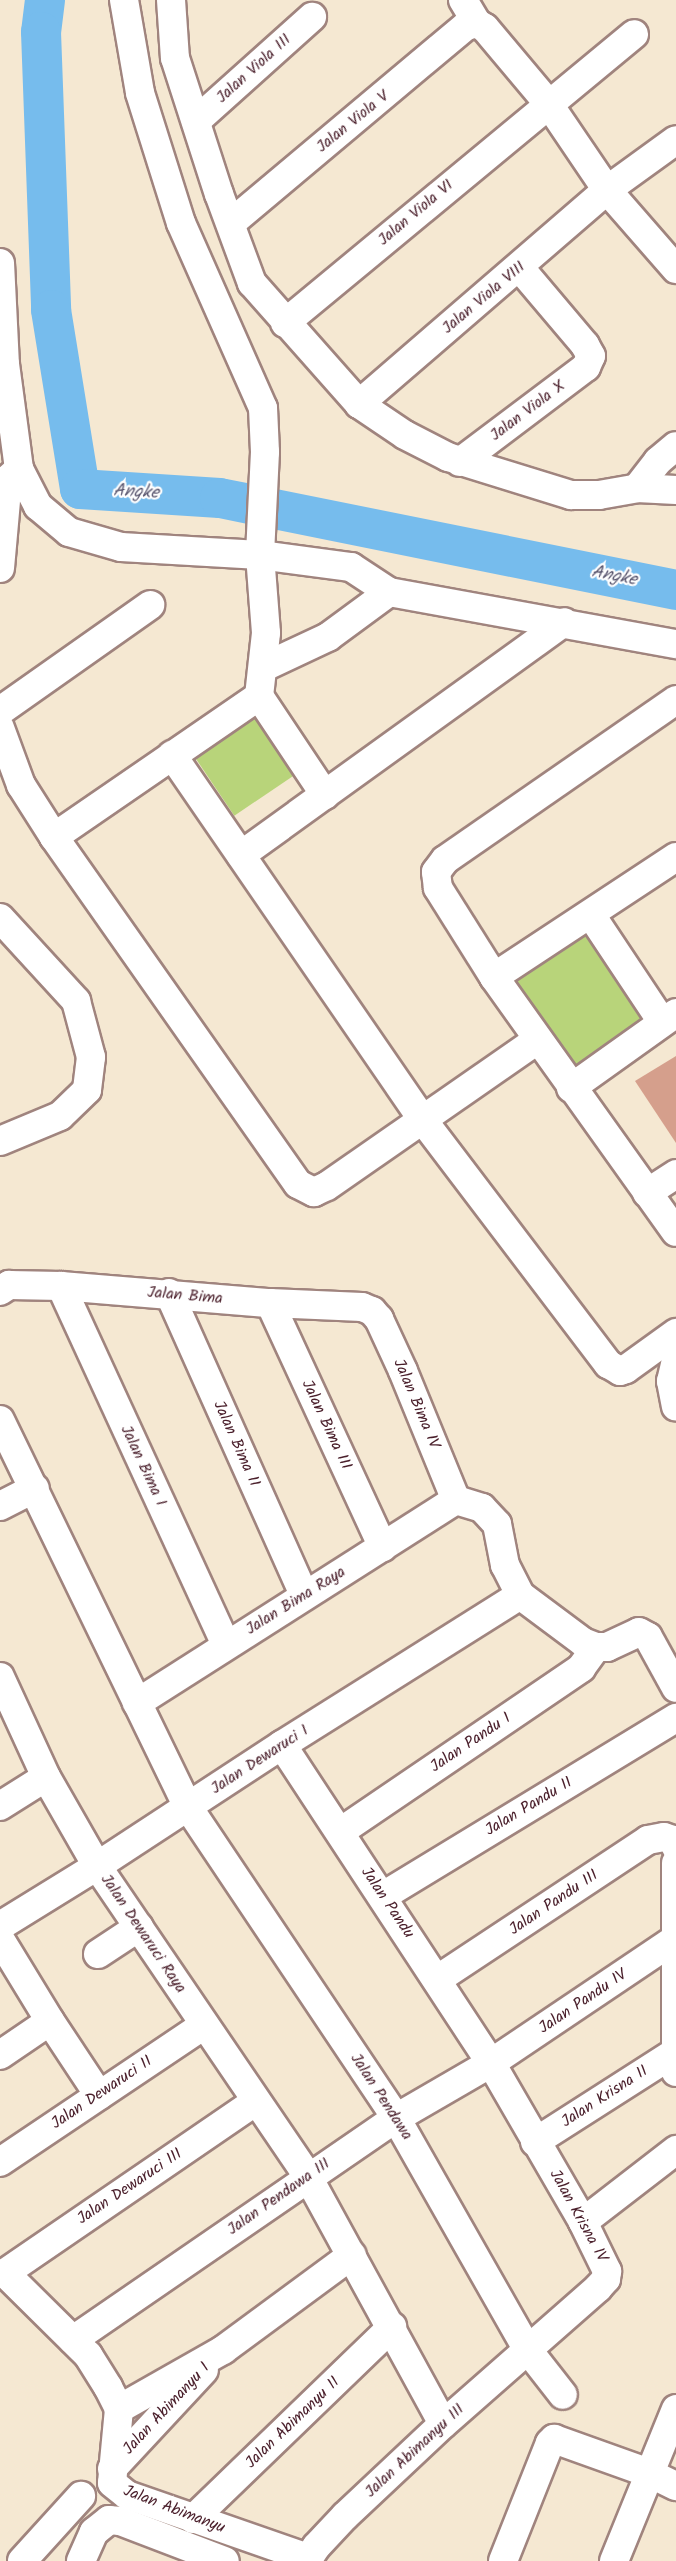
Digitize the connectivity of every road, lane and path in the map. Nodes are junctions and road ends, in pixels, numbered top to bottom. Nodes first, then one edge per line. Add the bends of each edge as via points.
1 (124, 0) edge
2 (171, 0) edge
3 (470, 12) edge
4 (312, 17) dead end
5 (634, 33) dead end
6 (548, 103) junction
7 (196, 121) junction
8 (676, 140) edge
9 (607, 190) junction
10 (231, 223) junction
11 (0, 263) edge
12 (520, 268) junction
13 (676, 269) edge
14 (285, 323) junction
15 (359, 404) junction
16 (676, 446) edge
17 (460, 462) junction
18 (19, 469) junction
19 (637, 488) junction
20 (676, 490) edge
21 (260, 549) junction
22 (0, 568) edge
23 (389, 592) junction
24 (150, 605) dead end
25 (564, 622) junction
26 (676, 644) edge
27 (264, 667) junction
28 (259, 696) junction
29 (676, 700) edge
30 (0, 711) edge
31 (0, 728) edge
32 (172, 755) junction
33 (325, 795) junction
34 (54, 837) junction
35 (240, 855) junction
36 (676, 857) edge
37 (591, 915) junction
38 (0, 918) edge
39 (494, 977) junction
40 (669, 1017) edge
41 (537, 1040) junction
42 (571, 1088) junction
43 (422, 1119) junction
44 (0, 1141) edge
45 (676, 1174) edge
46 (647, 1193) junction
47 (676, 1232) edge
48 (61, 1286) junction
49 (0, 1291) edge
50 (169, 1293) junction
51 (270, 1303) junction
52 (372, 1311) joint
53 (676, 1333) edge
54 (676, 1360) edge
55 (676, 1407) edge
56 (0, 1420) edge
57 (35, 1488) junction
58 (456, 1500) junction
59 (0, 1506) edge
60 (383, 1547) junction
61 (304, 1595) junction
62 (520, 1595) junction
63 (226, 1645) junction
64 (596, 1647) junction
65 (0, 1677) edge
66 (676, 1688) edge
67 (137, 1703) junction
68 (676, 1718) edge
69 (282, 1745) junction
70 (46, 1777) junction
71 (0, 1806) edge
72 (188, 1807) junction
73 (340, 1832) junction
74 (673, 1843) edge
75 (97, 1866) junction
76 (383, 1896) junction
77 (0, 1926) edge
78 (139, 1927) junction
79 (0, 1939) edge
80 (674, 1940) junction
81 (98, 1954) dead end
82 (438, 1979) junction
83 (50, 2021) junction
84 (204, 2025) junction
85 (0, 2055) edge
86 (491, 2063) junction
87 (675, 2063) edge
88 (99, 2095) junction
89 (256, 2101) junction
90 (396, 2118) junction
91 (535, 2142) junction
92 (676, 2150) edge
93 (0, 2162) edge
94 (309, 2177) junction
95 (583, 2222) junction
96 (352, 2255) junction
97 (2, 2273) edge
98 (392, 2327) junction
99 (73, 2340) junction
100 (527, 2349) junction
101 (223, 2350) junction
102 (562, 2395) dead end
103 (119, 2409) junction
104 (676, 2409) edge
105 (443, 2424) junction
106 (112, 2469) junction
107 (649, 2473) junction
108 (676, 2486) edge
109 (81, 2496) dead end
110 (187, 2542) edge
111 (307, 2559) edge
112 (22, 2561) edge
113 (81, 2561) edge
114 (225, 2561) edge
115 (503, 2561) edge
116 (614, 2561) edge

1 - 21 street via 140,93 181,223 263,408
2 - 7 street via 175,58
3 - 6 street
3 - 10 street, Jalan Viola V via 466,26
4 - 7 street, Jalan Viola III
5 - 6 street, Jalan Viola VI
6 - 9 street
6 - 14 street, Jalan Viola VI
7 - 10 street
8 - 9 street, Jalan Viola VIII
9 - 12 street, Jalan Viola VIII
9 - 13 street
10 - 14 street via 252,283
11 - 18 street via 5,364
12 - 15 street, Jalan Viola VIII
12 - 17 street, Jalan Viola X via 591,356 586,367
14 - 15 street
15 - 17 street via 405,435
16 - 19 street
17 - 19 street via 571,495
18 - 21 street via 38,506 69,532 121,547
18 - 22 street via 8,479
19 - 20 street
21 - 23 street via 351,567
21 - 27 street via 266,633
23 - 25 street
23 - 27 street via 328,637
24 - 30 street
25 - 26 street
25 - 33 street
27 - 28 street
28 - 32 street
28 - 33 street
29 - 39 street via 445,860 436,872 438,888
31 - 34 street via 21,785
32 - 34 street
32 - 35 street
33 - 35 street
34 - 43 street via 298,1185 314,1192 327,1186
35 - 43 street
36 - 37 street
37 - 39 street
37 - 40 street
38 - 44 street via 76,1001 91,1057 87,1090 60,1116
39 - 41 street
40 - 42 street
41 - 42 street
41 - 43 street
42 - 46 street
43 - 53 street via 614,1369 627,1369
45 - 46 street
46 - 47 street
48 - 49 street, Jalan Bima via 9,1285
48 - 50 street, Jalan Bima
48 - 63 street, Jalan Bima I
50 - 51 street, Jalan Bima
50 - 61 street, Jalan Bima II
51 - 52 street, Jalan Bima via 362,1307
51 - 60 street, Jalan Bima III
52 - 58 street, Jalan Bima IV via 404,1371
54 - 55 street via 671,1381
56 - 57 street
57 - 59 street
57 - 67 street
58 - 60 street, Jalan Bima Raya
58 - 62 street via 482,1508 497,1524 505,1565
60 - 61 street, Jalan Bima Raya
61 - 63 street, Jalan Bima Raya
62 - 64 street via 583,1642
62 - 69 street, Jalan Dewaruci I
63 - 67 street, Jalan Bima Raya
64 - 66 street via 607,1647 639,1632 648,1637
64 - 73 street, Jalan Pandu I via 581,1668
65 - 70 street, Jalan Dewaruci Raya
67 - 72 street
68 - 76 street, Jalan Pandu II
69 - 72 street, Jalan Dewaruci I
69 - 73 street, Jalan Pandu
70 - 71 street
70 - 75 street, Jalan Dewaruci Raya
72 - 75 street, Jalan Dewaruci I
72 - 90 street, Jalan Pendawa
73 - 76 street, Jalan Pandu
74 - 80 street
74 - 82 street, Jalan Pandu III via 648,1840
75 - 77 street, Jalan Dewaruci I
75 - 78 street, Jalan Dewaruci Raya
76 - 82 street, Jalan Pandu
78 - 81 street
78 - 84 street, Jalan Dewaruci Raya
79 - 83 street
80 - 86 street, Jalan Pandu IV
80 - 87 street
82 - 86 street, Jalan Pandu
83 - 85 street
83 - 88 street
84 - 88 street, Jalan Dewaruci II
84 - 89 street, Jalan Dewaruci Raya
86 - 90 street, Jalan Pendawa III
86 - 91 street, Jalan Krisna IV
87 - 91 street, Jalan Krisna II
88 - 93 street, Jalan Dewaruci II
89 - 94 street, Jalan Dewaruci Raya
89 - 97 street, Jalan Dewaruci III
90 - 94 street, Jalan Pendawa III
90 - 100 street, Jalan Pendawa
91 - 95 street, Jalan Krisna IV
92 - 95 street
94 - 96 street
94 - 99 street, Jalan Pendawa III
95 - 100 street, Jalan Krisna IV via 605,2261 606,2279
96 - 98 street
96 - 101 street, Jalan Abimanyu I
97 - 99 street
98 - 105 street
98 - 110 street, Jalan Abimanyu II
99 - 103 street via 88,2355
100 - 102 street, Jalan Pendawa
100 - 105 street, Jalan Abimanyu III
101 - 103 street, Jalan Abimanyu I
101 - 106 street, Jalan Abimanyu I
103 - 106 street, Jalan Abimanyu
104 - 107 street
105 - 111 street, Jalan Abimanyu III via 345,2516
106 - 110 street, Jalan Abimanyu via 112,2483
107 - 108 street
107 - 115 street via 554,2439
107 - 116 street
109 - 112 street
110 - 111 street, Jalan Abimanyu
110 - 113 street via 109,2520 94,2532
110 - 114 street

